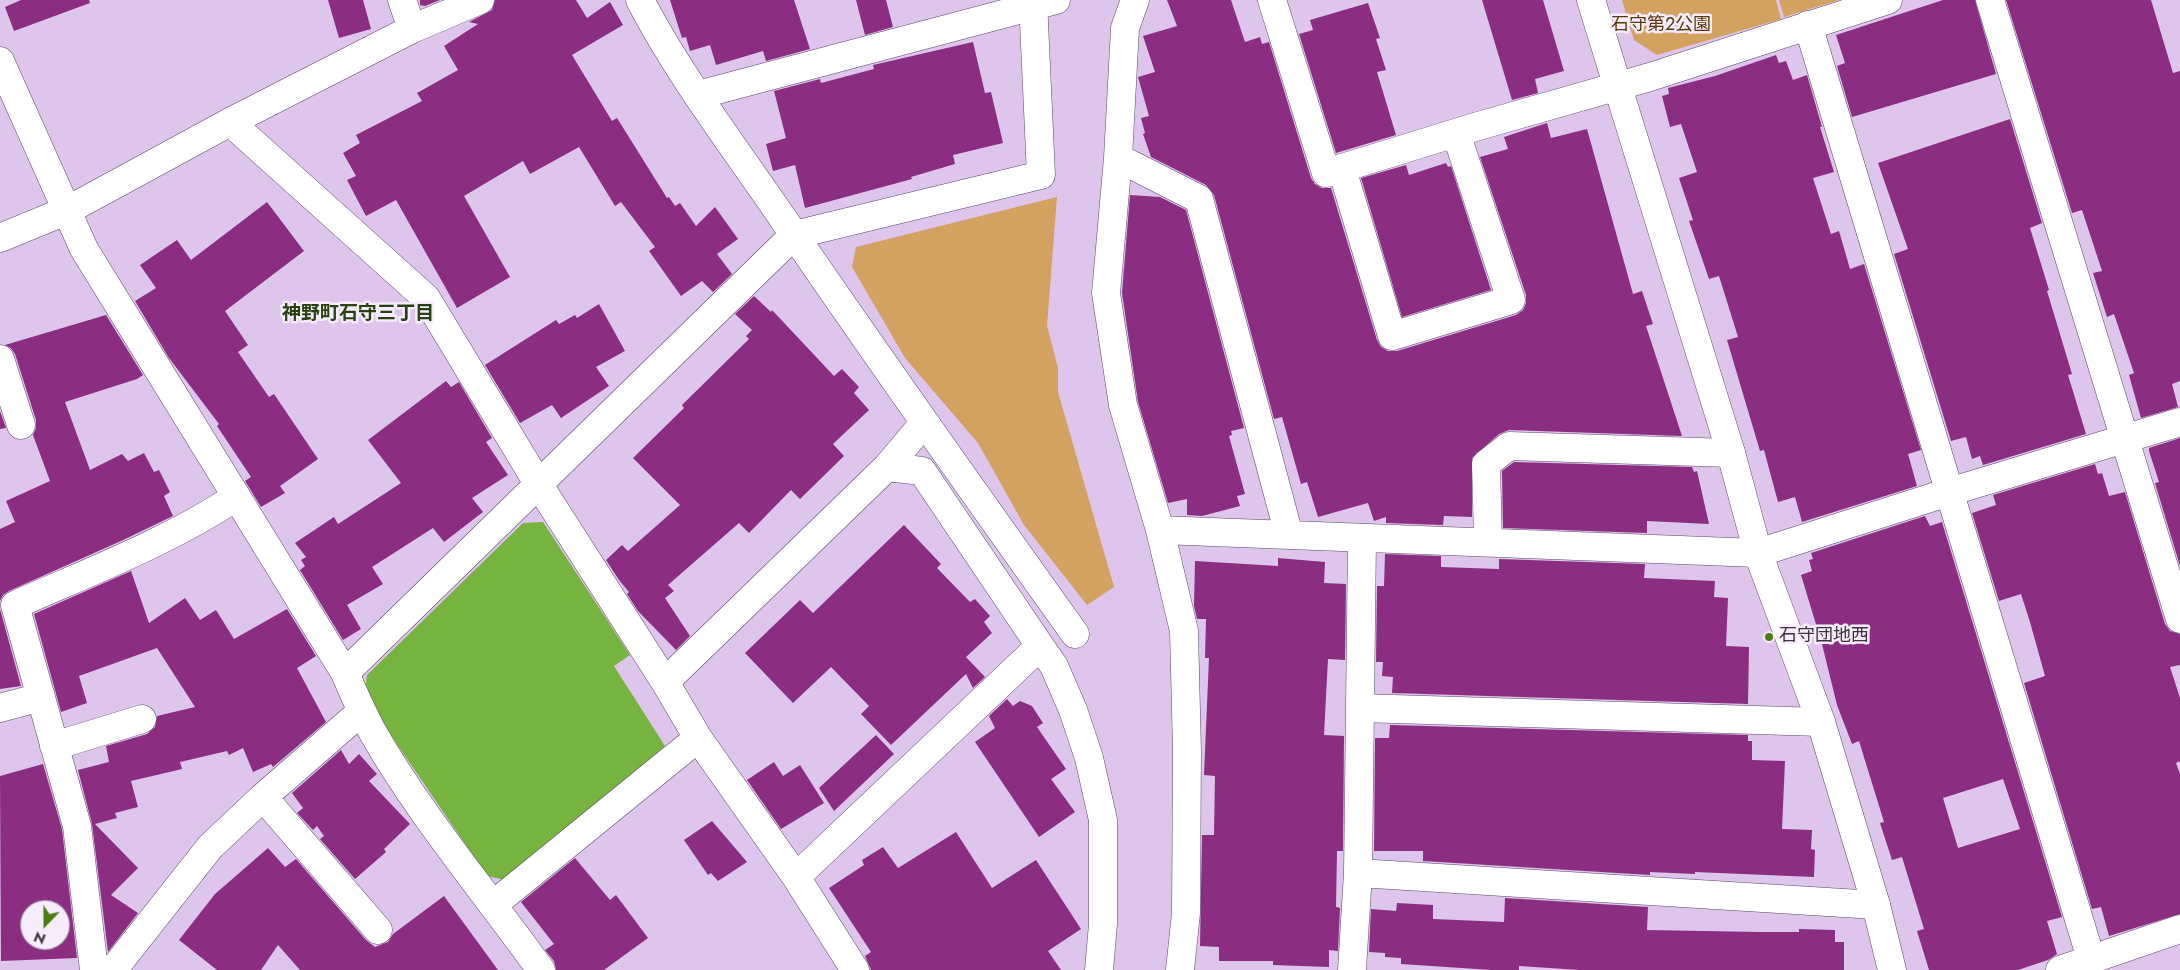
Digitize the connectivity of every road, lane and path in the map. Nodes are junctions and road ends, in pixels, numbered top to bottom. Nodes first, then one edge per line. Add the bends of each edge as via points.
1 (402, 0) edge
2 (480, 0) edge
3 (640, 0) edge
4 (1135, 0) edge
5 (1272, 0) edge
6 (1592, 0) edge
7 (1888, 0) edge
8 (1990, 0) edge
9 (1040, 2) edge
10 (1808, 25) junction
11 (412, 29) junction
12 (0, 61) edge
13 (1617, 85) junction
14 (698, 95) junction
15 (230, 122) junction
16 (1456, 133) junction
17 (1118, 158) junction
18 (1342, 168) junction
19 (68, 210) junction
20 (794, 235) junction
21 (0, 238) edge
22 (0, 359) edge
23 (2180, 422) edge
24 (924, 423) junction
25 (21, 425) dead end
26 (2124, 439) junction
27 (1731, 453) junction
28 (887, 467) junction
29 (539, 485) junction
30 (1949, 492) junction
31 (236, 497) junction
32 (1160, 530) junction
33 (1288, 535) junction
34 (1362, 538) junction
35 (1488, 542) junction
36 (1758, 552) junction
37 (2180, 618) edge
38 (1075, 634) dead end
39 (1040, 646) junction
40 (345, 673) junction
41 (665, 682) junction
42 (41, 697) junction
43 (0, 708) edge
44 (1360, 708) junction
45 (362, 710) junction
46 (142, 719) dead end
47 (1821, 722) junction
48 (698, 738) junction
49 (54, 746) junction
50 (263, 797) junction
51 (1358, 873) junction
52 (796, 877) junction
53 (494, 904) junction
54 (1876, 905) junction
55 (2180, 929) edge
56 (378, 930) dead end
57 (2091, 959) junction
58 (94, 970) edge
59 (113, 970) edge
60 (541, 970) edge
61 (855, 970) edge
62 (1099, 970) edge
63 (1180, 970) edge
64 (1352, 970) edge
65 (1892, 970) edge
66 (2060, 970) edge

1 - 11 street
2 - 11 street
3 - 14 street
4 - 17 street via 1125,28
5 - 18 street via 1326,173
6 - 13 street
7 - 10 street
8 - 26 street
9 - 14 street
9 - 20 street via 1041,175
10 - 13 street
10 - 30 street
11 - 15 street
12 - 19 street
13 - 16 street
13 - 27 street
14 - 20 street
15 - 19 street
15 - 29 street via 426,298
16 - 18 street
16 - 18 street via 1511,300 1392,336
17 - 32 street via 1106,292 1123,405
17 - 33 street via 1198,199
19 - 21 street
19 - 31 street via 84,249
20 - 24 street
20 - 29 street
22 - 25 street
23 - 26 street
24 - 28 street
24 - 38 street
26 - 30 street
26 - 37 street
27 - 35 street via 1509,446 1486,464
27 - 36 street
28 - 39 street via 922,471
28 - 41 street
29 - 40 street
29 - 41 street
30 - 36 street
30 - 57 street
31 - 40 street
31 - 42 street via 211,514 15,605
32 - 33 street
32 - 63 street via 1184,631 1186,913
33 - 34 street
34 - 35 street
34 - 44 street
35 - 36 street
36 - 47 street
39 - 52 street
39 - 62 street via 1054,666 1072,710 1089,758 1104,820
40 - 45 street
41 - 48 street
42 - 43 street
42 - 49 street
44 - 47 street
44 - 51 street
45 - 50 street
45 - 53 street via 436,828
46 - 49 street
47 - 54 street
48 - 52 street
48 - 53 street
49 - 58 street via 77,826
50 - 56 street
50 - 59 street via 210,848
51 - 54 street
51 - 64 street
52 - 61 street
53 - 60 street
54 - 65 street
55 - 57 street
57 - 66 street

